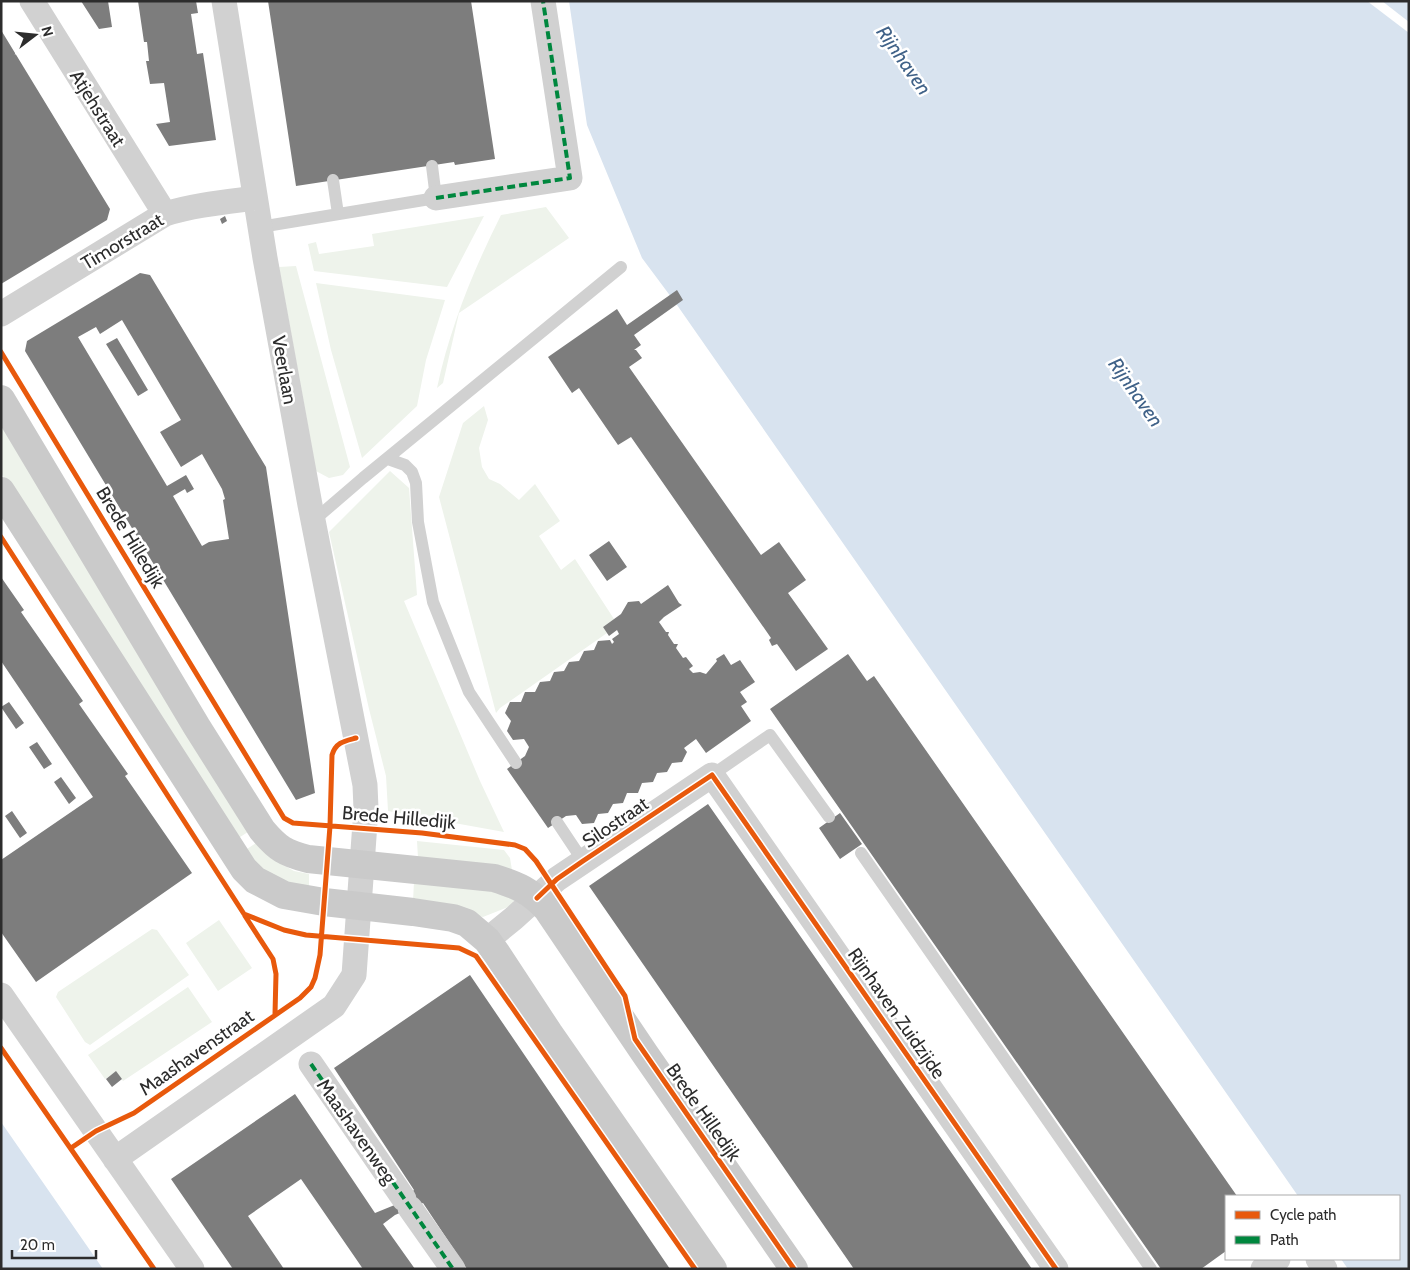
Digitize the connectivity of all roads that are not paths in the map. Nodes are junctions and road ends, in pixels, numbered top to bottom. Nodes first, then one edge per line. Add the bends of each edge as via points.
1 (32, 1) edge
2 (224, 1) edge
3 (543, 1) edge
4 (432, 166) dead end
5 (333, 180) dead end
6 (254, 198) junction
7 (436, 198) junction
8 (165, 214) junction
9 (338, 214) junction
10 (260, 227) junction
11 (621, 267) dead end
12 (1, 314) edge
13 (1, 399) edge
14 (388, 459) junction
15 (1, 491) edge
16 (313, 521) junction
17 (516, 763) dead end
18 (712, 775) junction
19 (829, 817) dead end
20 (557, 822) dead end
21 (861, 853) dead end
22 (583, 861) junction
23 (362, 865) junction
24 (537, 898) junction
25 (358, 906) junction
26 (487, 940) junction
27 (1, 995) edge
28 (311, 1064) dead end
29 (115, 1159) junction
30 (1276, 1260) edge
31 (451, 1268) edge
32 (192, 1269) edge
33 (713, 1269) edge
34 (794, 1269) edge
35 (1056, 1269) edge
36 (1151, 1269) edge
37 (1263, 1269) edge

1 - 8 street, Atjehstraat
2 - 6 street, Veerlaan
3 - 7 street via 570,178
4 - 7 lane
5 - 9 lane
6 - 8 street, Timorstraat
6 - 10 street, Veerlaan
7 - 9 lane
8 - 12 street, Timorstraat
9 - 10 lane
10 - 16 street, Veerlaan
11 - 14 lane
13 - 23 street, Brede Hilledijk via 263,832 286,853
14 - 16 lane
14 - 17 lane via 405,465 412,472 433,602 470,692
15 - 25 street via 244,869 255,880 284,895
16 - 23 street, Veerlaan via 365,785
18 - 19 lane via 770,735
18 - 22 street, Silostraat
18 - 35 street, Rijnhaven Zuidzijde
20 - 22 lane
21 - 36 lane
22 - 24 street, Silostraat
23 - 24 street, Brede Hilledijk via 494,878 516,884
23 - 25 street
24 - 26 street, Silostraat
24 - 34 street, Brede Hilledijk
25 - 26 street via 453,918 467,923
25 - 29 street via 354,974 334,1006
26 - 33 street
27 - 29 street
28 - 31 street, Maashavenweg
29 - 32 street
30 - 37 street

